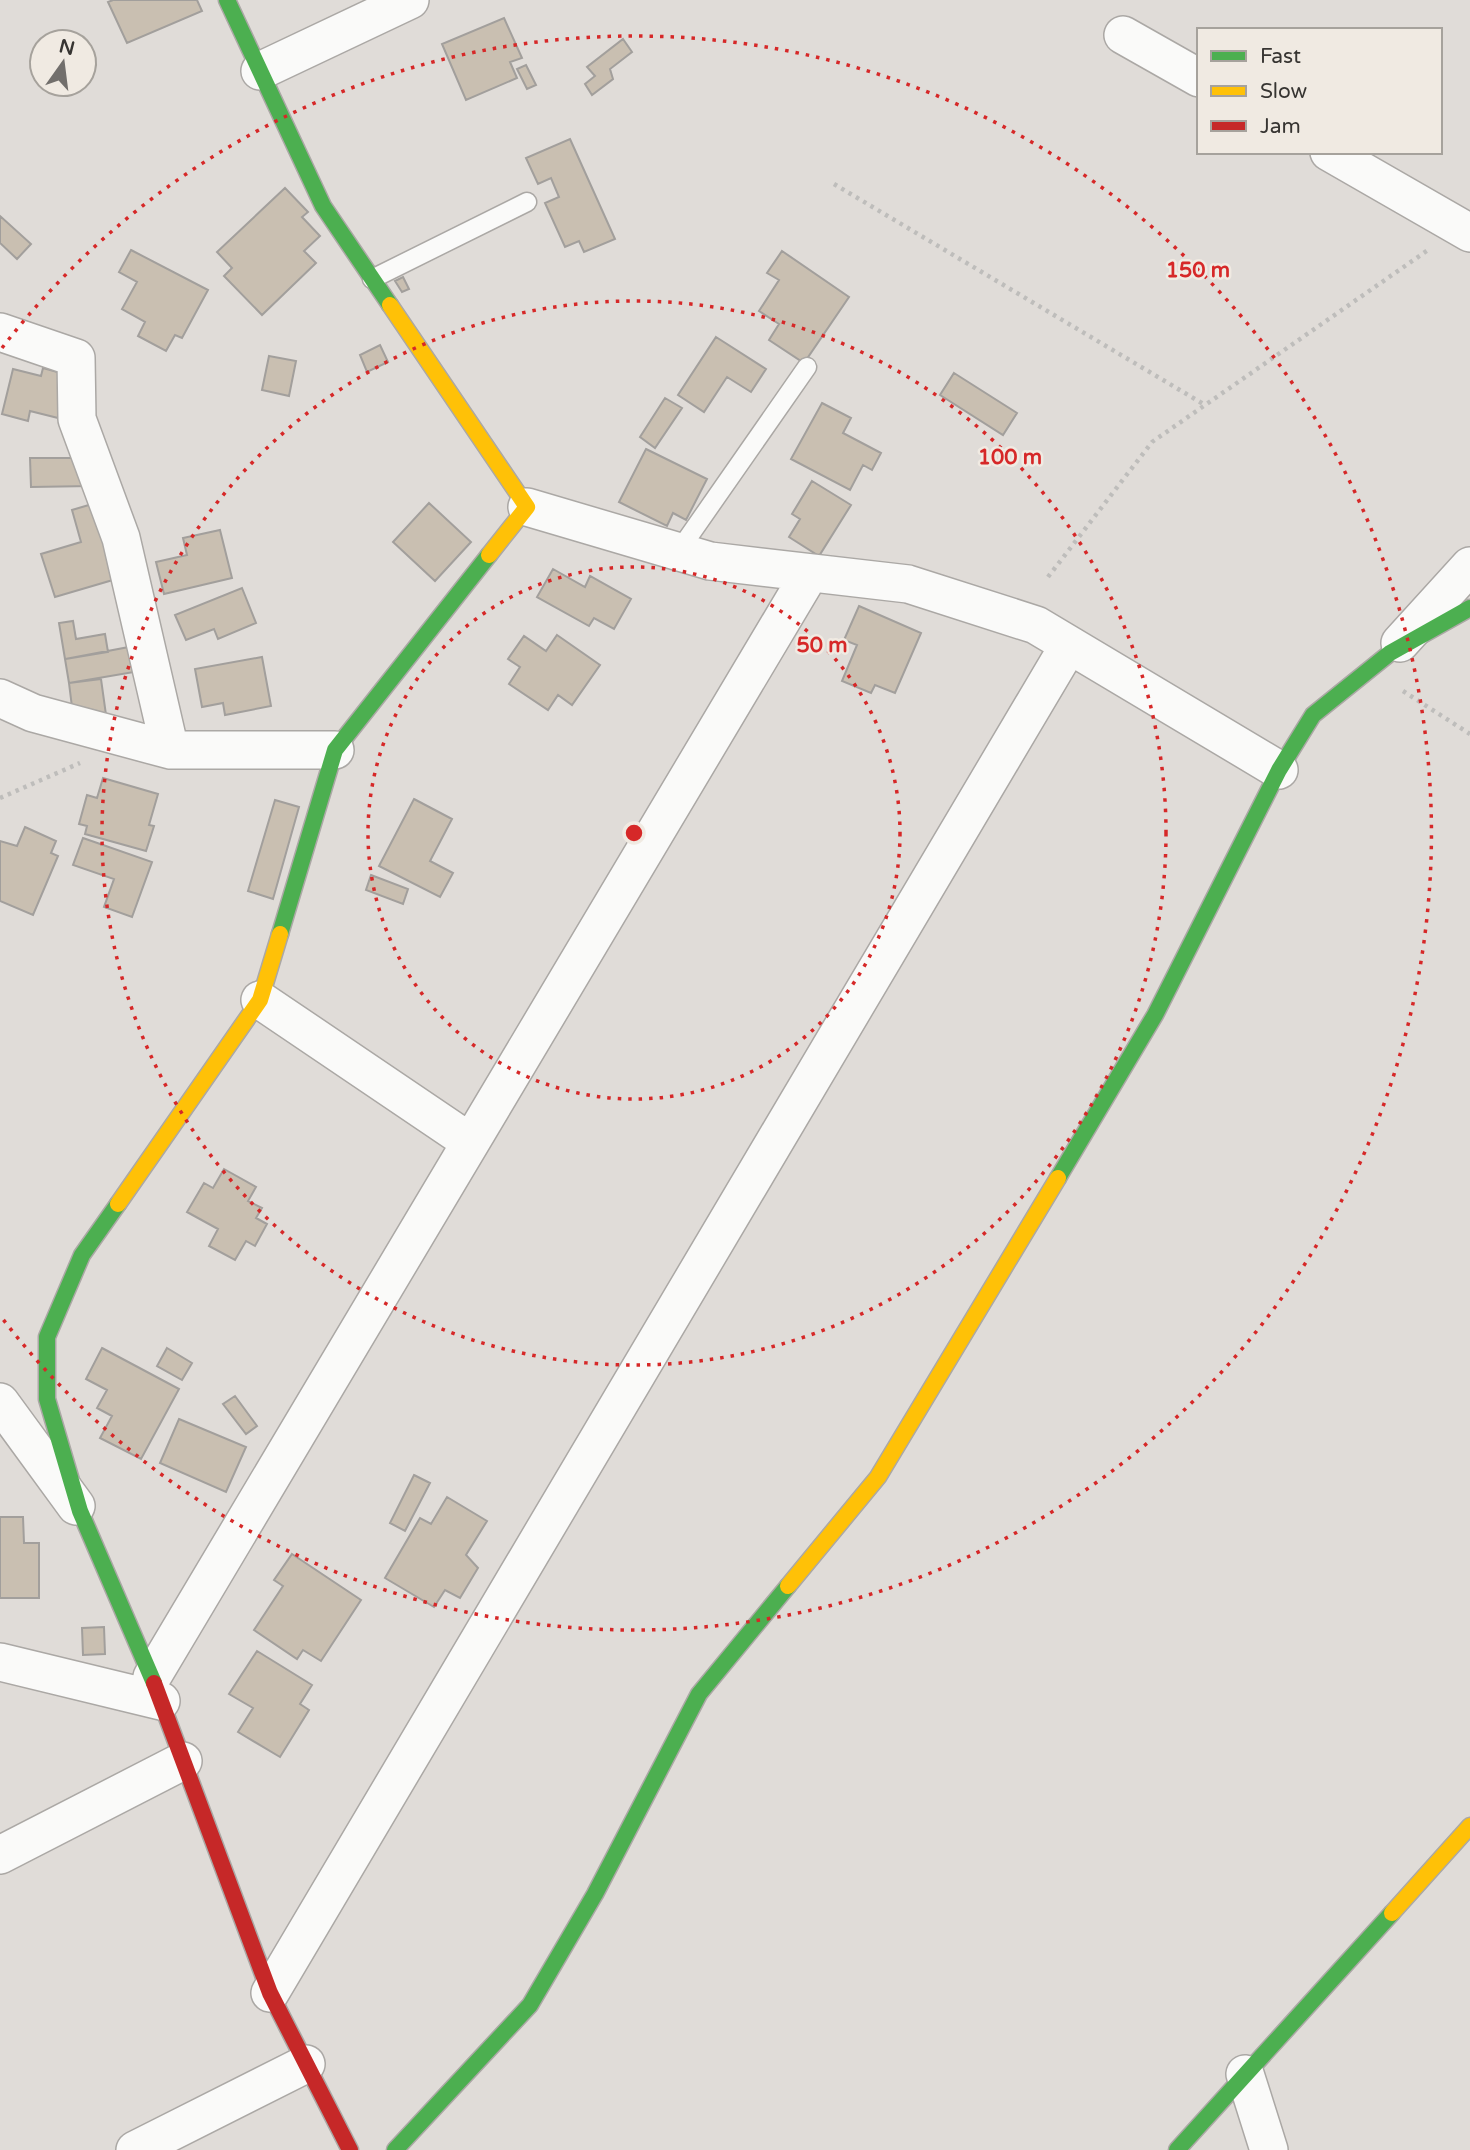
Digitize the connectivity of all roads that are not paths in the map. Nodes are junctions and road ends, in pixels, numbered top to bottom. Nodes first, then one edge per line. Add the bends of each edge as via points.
1 (227, 0) edge
2 (410, 0) edge
3 (1123, 35) dead end
4 (260, 71) junction
5 (1197, 77) edge
6 (1332, 154) edge
7 (527, 202) dead end
8 (1465, 230) edge
9 (372, 279) junction
10 (0, 332) edge
11 (807, 367) dead end
12 (527, 506) junction
13 (678, 552) junction
14 (1470, 566) edge
15 (810, 573) junction
16 (1470, 608) edge
17 (1069, 645) junction
18 (1380, 661) junction
19 (0, 698) edge
20 (170, 750) junction
21 (335, 750) junction
22 (1279, 770) junction
23 (260, 1000) junction
24 (470, 1142) junction
25 (0, 1402) edge
26 (80, 1511) junction
27 (0, 1662) edge
28 (156, 1689) junction
29 (183, 1761) junction
30 (1470, 1826) edge
31 (0, 1855) edge
32 (270, 1993) junction
33 (306, 2064) junction
34 (1245, 2074) junction
35 (135, 2150) edge
36 (350, 2150) edge
37 (395, 2150) edge
38 (1177, 2150) edge
39 (1269, 2150) edge

1 - 4 main road
2 - 4 street
3 - 5 street
4 - 9 main road via 323,206
6 - 8 street
7 - 9 lane
9 - 12 main road
10 - 20 street via 76,358 77,419 121,538
11 - 13 lane
12 - 13 street
12 - 21 main road
13 - 15 street via 710,561
14 - 18 street
15 - 17 street via 908,584 1036,625
15 - 24 street
16 - 18 main road
17 - 22 street
17 - 32 street
18 - 22 main road via 1313,715
19 - 20 street via 33,713
20 - 21 street
21 - 23 main road
22 - 37 main road via 1156,1015 878,1477 699,1694 595,1894 530,2005
23 - 24 street
23 - 26 main road via 82,1255 47,1337 47,1399
24 - 28 street
25 - 26 street
26 - 28 main road
27 - 28 street
28 - 29 main road
29 - 31 street
29 - 32 main road
30 - 34 main road
32 - 33 main road
33 - 35 street
33 - 36 main road
34 - 38 main road
34 - 39 street

